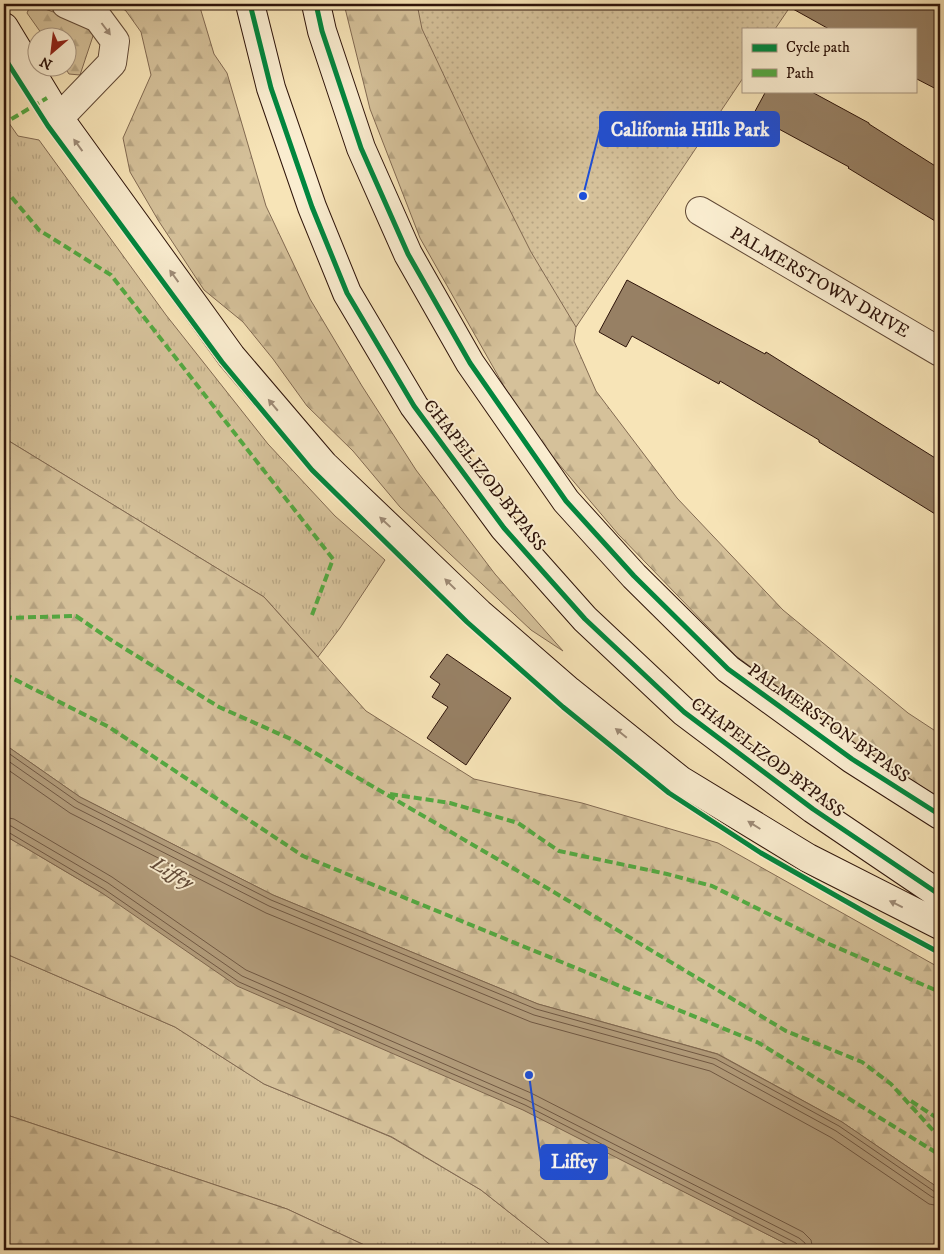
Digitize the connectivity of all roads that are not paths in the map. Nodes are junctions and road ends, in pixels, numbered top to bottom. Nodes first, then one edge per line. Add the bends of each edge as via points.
1 (66, 4) edge
2 (250, 4) edge
3 (316, 4) edge
4 (4, 26) edge
5 (59, 118) junction
6 (700, 212) dead end
7 (940, 352) edge
8 (940, 815) edge
9 (940, 894) edge
10 (940, 925) edge

1 -> 5 main road via 98,18 115,41 112,63
2 - 9 main road, CHAPELIZOD BYPASS via 271,88 312,207 347,294 414,406 504,528 585,619 684,712 813,809
3 - 8 main road, PALMERSTON BYPASS via 361,148 408,254 470,363 566,501 634,576 728,669 852,759
4 - 5 main road
10 -> 5 main road via 808,858 680,780 479,613 324,464 231,356
6 - 7 main road, PALMERSTOWN DRIVE

